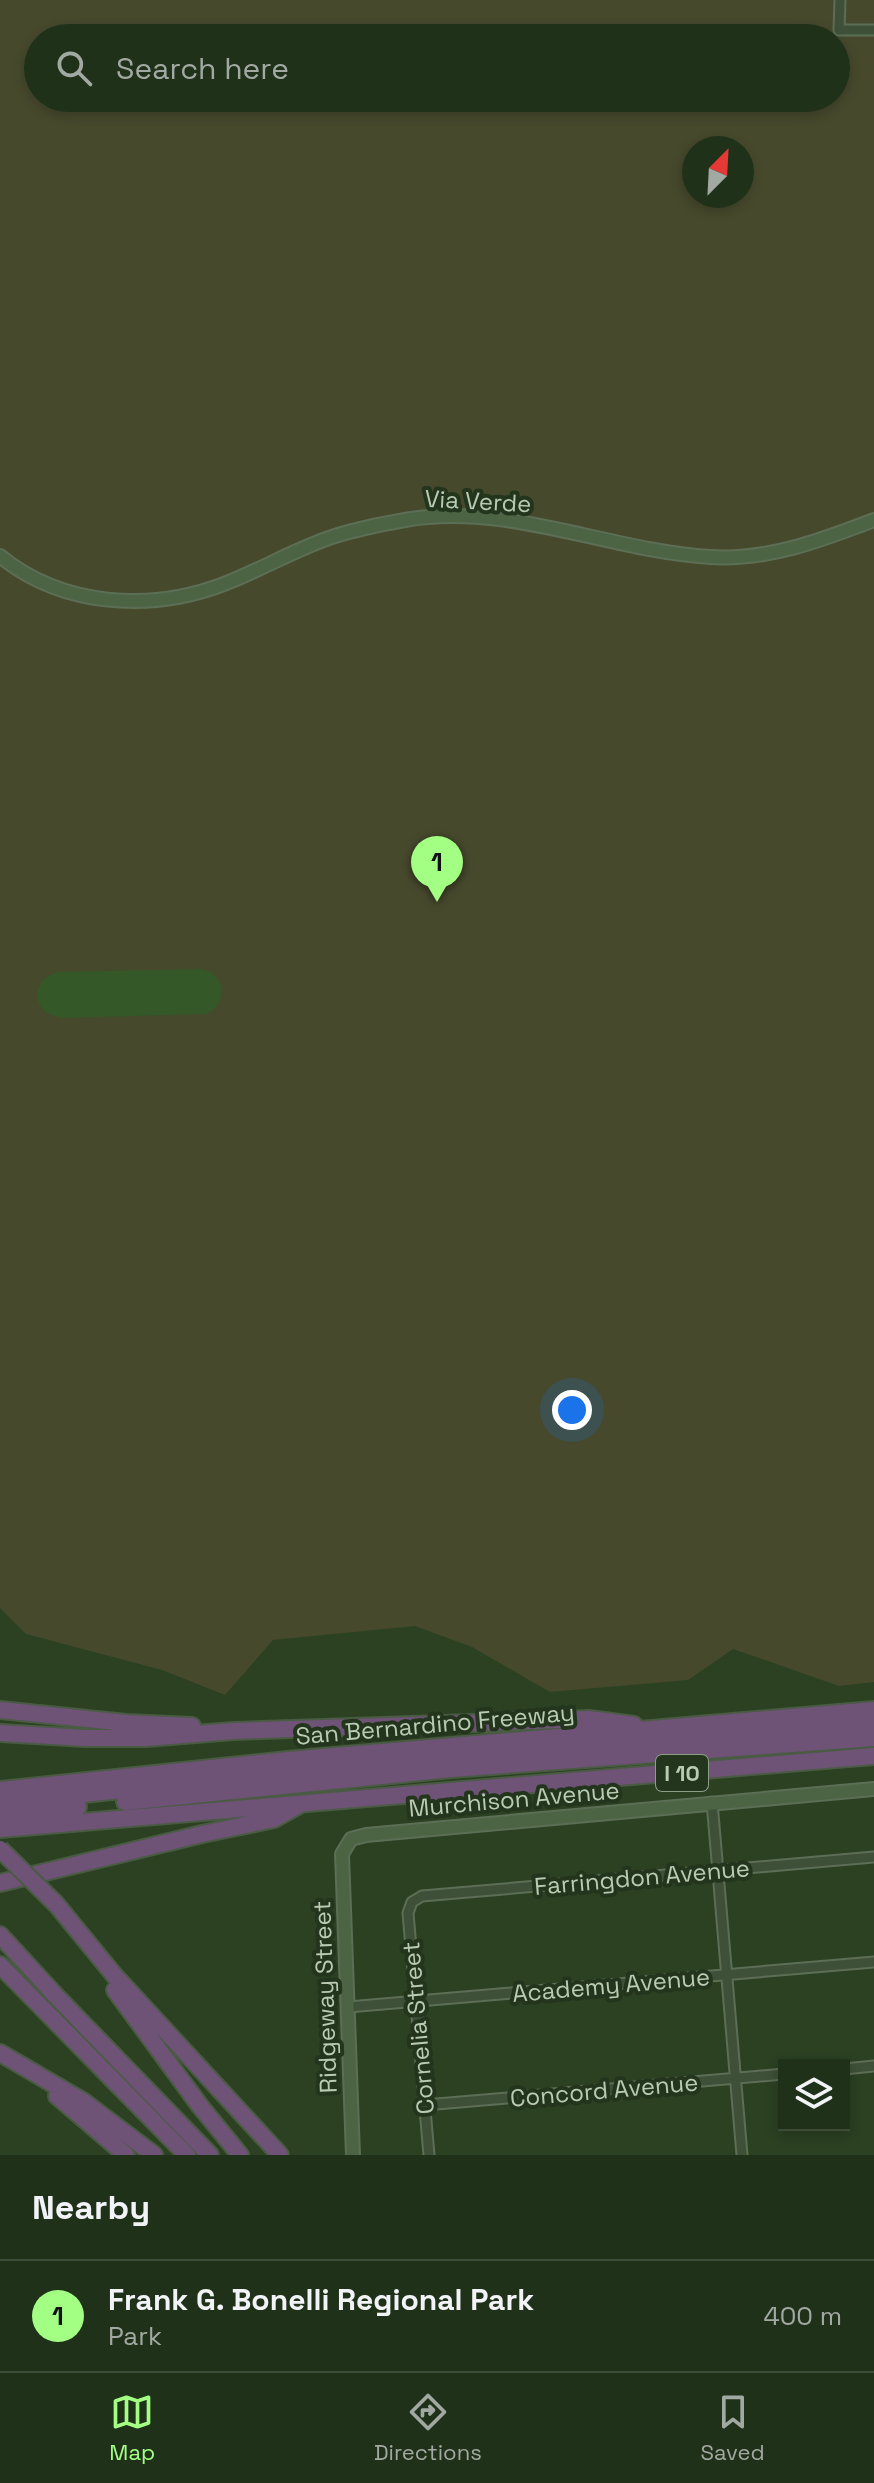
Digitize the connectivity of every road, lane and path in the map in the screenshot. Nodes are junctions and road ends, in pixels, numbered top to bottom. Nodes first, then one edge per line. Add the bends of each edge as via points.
1 (840, 0) edge
2 (839, 24) edge
3 (850, 30) edge
4 (874, 30) edge
5 (874, 520) edge
6 (0, 556) edge
7 (0, 1710) edge
8 (874, 1710) edge
9 (874, 1726) edge
10 (667, 1729) junction
11 (233, 1731) junction
12 (0, 1733) edge
13 (874, 1738) edge
14 (874, 1756) edge
15 (874, 1789) edge
16 (0, 1790) edge
17 (304, 1802) junction
18 (712, 1802) junction
19 (0, 1803) edge
20 (0, 1814) edge
21 (0, 1829) edge
22 (351, 1839) joint
23 (0, 1849) edge
24 (874, 1857) edge
25 (717, 1870) junction
26 (0, 1883) edge
27 (412, 1902) joint
28 (0, 1935) edge
29 (87, 1945) junction
30 (874, 1962) edge
31 (0, 1965) edge
32 (726, 1975) junction
33 (416, 2001) junction
34 (348, 2007) junction
35 (4, 2055) edge
36 (874, 2066) edge
37 (850, 2068) edge
38 (778, 2074) edge
39 (735, 2078) junction
40 (425, 2105) junction
41 (126, 2155) edge
42 (154, 2155) edge
43 (187, 2155) edge
44 (210, 2155) edge
45 (240, 2155) edge
46 (280, 2155) edge
47 (353, 2155) edge
48 (429, 2155) edge
49 (742, 2155) edge

1 - 2 street
3 - 4 street
5 - 6 main road, Via Verde via 760,556 712,557 501,520 408,519 333,537 220,585 130,603 51,585
7 - 11 highway
8 - 10 highway, San Bernardino Freeway / I 10
9 - 19 highway via 352,1765
10 - 11 highway via 589,1719
10 - 16 highway, San Bernardino Freeway / I 10
11 - 12 highway via 146,1738
13 - 20 highway via 451,1769
14 - 17 highway, I 10
15 - 18 main road, Murchison Avenue
17 - 21 highway, I 10
17 - 26 highway via 274,1819
18 - 22 main road, Murchison Avenue
18 - 25 street
22 - 34 main road, Ridgeway Street via 342,1854
23 - 29 highway, bridge via 56,1904
24 - 25 street, Farringdon Avenue
25 - 27 street, Farringdon Avenue via 422,1896
25 - 32 street
27 - 33 street, Cornelia Street via 408,1913
28 - 44 highway
29 - 45 highway
29 - 46 highway
30 - 32 street, Academy Avenue
31 - 43 highway
32 - 33 street, Academy Avenue
32 - 39 street
33 - 34 street, Academy Avenue
33 - 40 street, Cornelia Street
34 - 47 main road, Ridgeway Street
35 - 41 highway
35 - 42 highway via 84,2102
36 - 37 street
38 - 39 street, Concord Avenue
39 - 40 street, Concord Avenue
39 - 49 street
40 - 48 street, Cornelia Street

